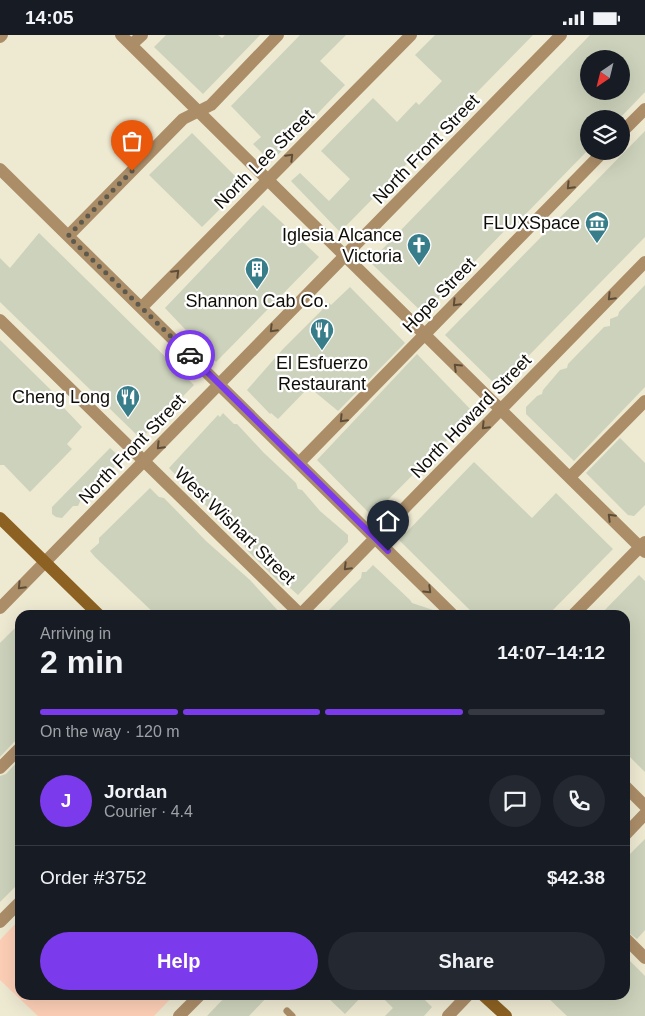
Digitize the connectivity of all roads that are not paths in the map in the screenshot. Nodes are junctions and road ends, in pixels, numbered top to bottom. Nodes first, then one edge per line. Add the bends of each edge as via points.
1 (121, 35) edge
2 (142, 35) edge
3 (278, 35) edge
4 (411, 35) edge
5 (561, 35) edge
6 (131, 45) junction
7 (645, 109) edge
8 (198, 112) junction
9 (630, 124) edge
10 (595, 160) edge
11 (0, 169) edge
12 (268, 180) junction
13 (68, 236) junction
14 (344, 257) junction
15 (645, 262) edge
16 (142, 307) junction
17 (0, 320) edge
18 (425, 335) junction
19 (219, 384) junction
20 (645, 401) edge
21 (502, 409) junction
22 (144, 463) junction
23 (299, 463) junction
24 (570, 477) junction
25 (0, 518) edge
26 (375, 539) junction
27 (643, 547) edge
28 (45, 562) junction
29 (0, 608) edge
30 (94, 610) edge
31 (296, 610) edge
32 (306, 610) edge
33 (448, 610) edge
34 (578, 610) edge
35 (15, 752) edge
36 (0, 768) edge
37 (630, 790) edge
38 (645, 806) edge
39 (645, 814) edge
40 (630, 830) edge
41 (15, 907) edge
42 (0, 922) edge
43 (630, 943) edge
44 (645, 958) edge
45 (195, 1000) edge
46 (463, 1000) edge
47 (489, 1000) edge
48 (179, 1016) edge
49 (448, 1016) edge
50 (506, 1016) edge

1 - 6 street
2 - 6 street
3 - 8 street via 211,105
12 -> 4 street, North Lee Street
5 - 14 street, North Front Street
6 - 8 street
7 - 9 street
8 - 12 street
8 - 13 street via 183,119
10 -> 18 street, Hope Street
11 - 13 street
12 - 14 street
16 -> 12 street, North Lee Street
13 - 16 street
14 - 18 street
14 -> 19 street, North Front Street
15 -> 21 street, North Howard Street
16 - 19 street
17 - 22 street, West Wishart Street
21 -> 18 street
18 -> 23 street, Hope Street
19 -> 22 street, North Front Street
19 - 23 street
20 - 24 street
21 - 24 street
21 -> 26 street, North Howard Street
22 - 28 street, North Front Street
22 - 31 street, West Wishart Street
23 - 26 street
27 -> 24 street
25 - 28 main road
26 -> 32 street, North Howard Street
26 -> 33 street
27 - 34 street
28 -> 29 street, North Front Street
28 - 30 main road
35 - 36 street
37 - 38 street
39 - 40 street
41 - 42 street
43 - 44 street
45 - 48 street
46 - 49 street
47 - 50 main road

